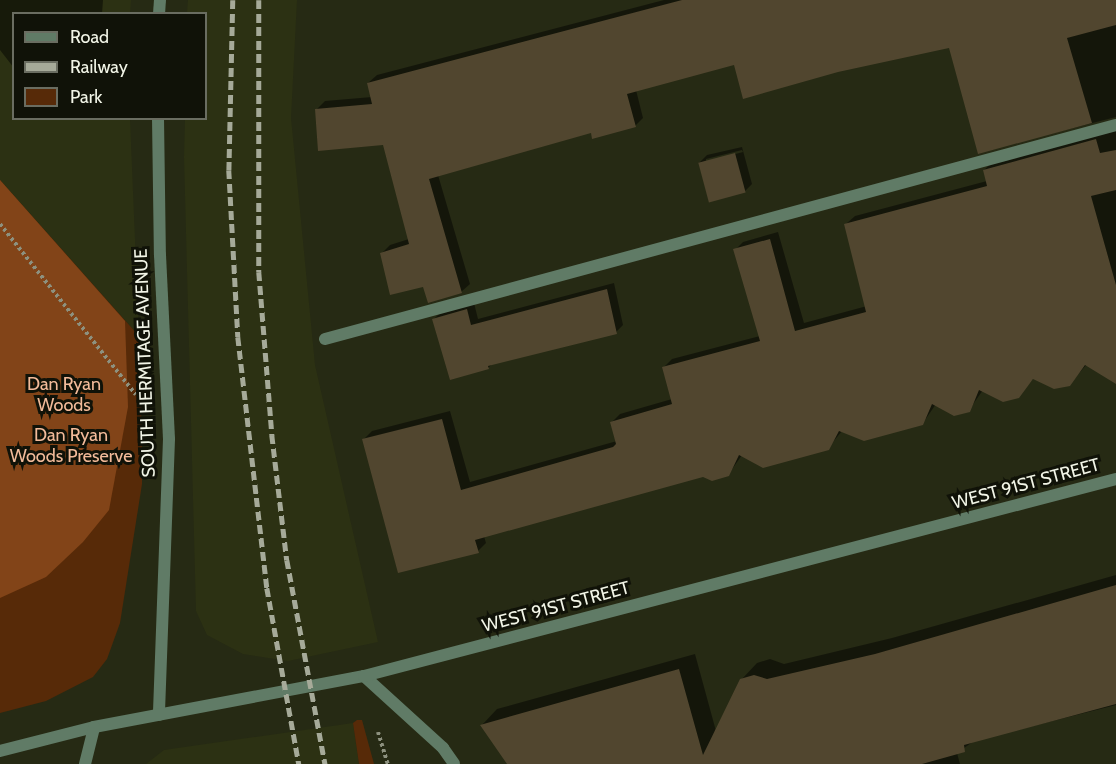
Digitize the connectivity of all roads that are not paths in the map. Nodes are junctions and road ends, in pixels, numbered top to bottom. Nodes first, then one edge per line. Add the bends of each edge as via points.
1 (158, 120) edge
2 (1116, 125) edge
3 (325, 339) dead end
4 (1116, 479) edge
5 (364, 676) junction
6 (159, 715) junction
7 (94, 727) junction
8 (0, 751) edge
9 (85, 764) edge
10 (454, 764) edge

1 - 6 street, SOUTH HERMITAGE AVENUE via 169,439
2 - 3 street
4 - 5 street, WEST 91ST STREET
5 - 6 street, WEST 91ST STREET
5 - 10 street via 444,748
6 - 7 street, WEST 91ST STREET
7 - 8 street, WEST 91ST STREET
7 - 9 street

